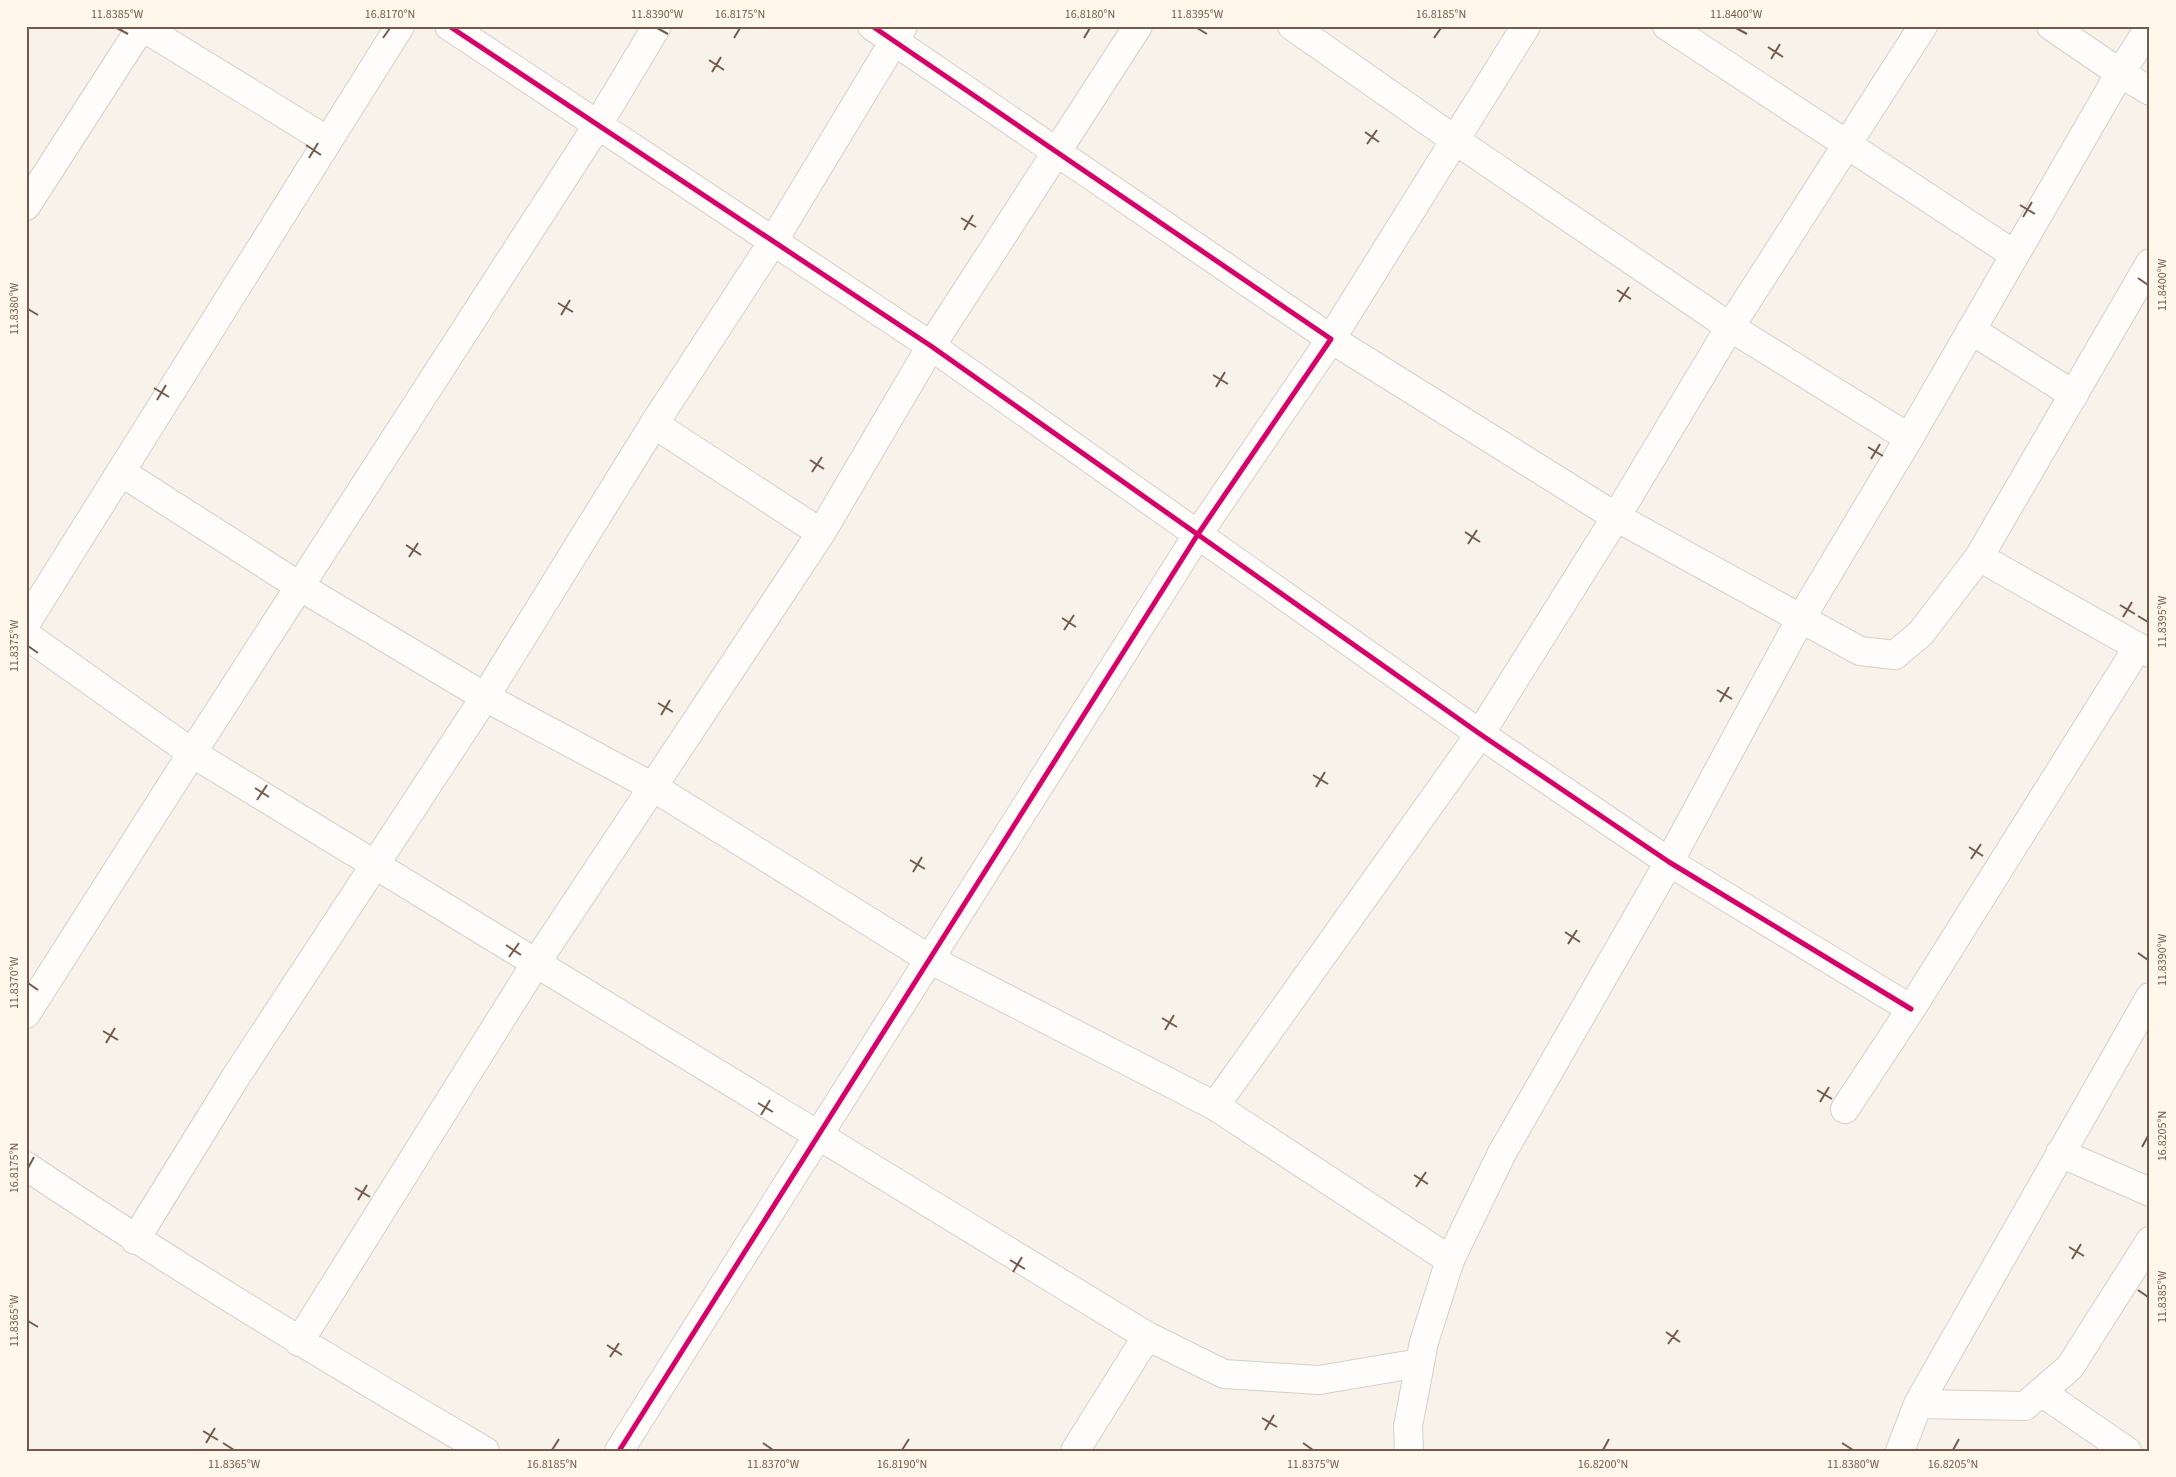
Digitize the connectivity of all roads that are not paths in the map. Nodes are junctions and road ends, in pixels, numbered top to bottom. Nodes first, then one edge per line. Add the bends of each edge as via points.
1 (142, 26) edge
2 (400, 26) edge
3 (449, 26) edge
4 (657, 26) edge
5 (872, 26) edge
6 (1138, 26) edge
7 (1292, 26) edge
8 (1526, 26) edge
9 (1667, 26) edge
10 (1923, 26) edge
11 (2051, 26) edge
12 (2150, 27) edge
13 (898, 34) edge
14 (2120, 73) junction
15 (2150, 92) edge
16 (597, 126) junction
17 (1455, 140) junction
18 (328, 141) junction
19 (1848, 144) junction
20 (1057, 151) junction
21 (26, 206) edge
22 (772, 243) junction
23 (2014, 254) junction
24 (2150, 262) edge
25 (1730, 327) junction
26 (1972, 330) junction
27 (1331, 339) junction
28 (931, 346) junction
29 (2074, 395) junction
30 (654, 424) junction
31 (1909, 438) junction
32 (120, 472) junction
33 (1616, 517) junction
34 (821, 534) junction
35 (1198, 534) junction
36 (1979, 557) junction
37 (299, 586) junction
38 (1800, 620) junction
39 (26, 623) edge
40 (26, 635) edge
41 (2144, 650) edge
42 (485, 697) junction
43 (1480, 734) junction
44 (192, 753) junction
45 (653, 788) junction
46 (1669, 862) junction
47 (374, 864) junction
48 (931, 960) junction
49 (536, 963) junction
50 (2150, 997) edge
51 (1911, 1009) junction
52 (26, 1014) edge
53 (1215, 1106) junction
54 (1845, 1108) dead end
55 (819, 1136) junction
56 (2060, 1153) junction
57 (26, 1166) edge
58 (2150, 1192) edge
59 (135, 1240) junction
60 (2150, 1240) edge
61 (1450, 1260) junction
62 (1147, 1336) junction
63 (299, 1342) junction
64 (1420, 1364) junction
65 (2041, 1392) junction
66 (1918, 1404) junction
67 (484, 1451) edge
68 (619, 1451) edge
69 (1075, 1451) edge
70 (1409, 1451) edge
71 (1900, 1451) edge
72 (2127, 1451) edge

1 - 18 street
1 - 21 street
2 - 18 street
3 - 16 street
4 - 16 street
5 - 13 street
6 - 20 street
7 - 17 street
8 - 17 street
9 - 19 street
10 - 19 street
11 - 14 street
12 - 14 street
13 - 20 street
13 - 22 street
14 - 15 street
14 - 23 street
16 - 22 street
16 - 37 street
17 - 25 street
17 - 27 street
18 - 32 street
19 - 23 street
19 - 25 street
20 - 27 street
20 - 28 street
22 - 28 street
22 - 30 street
23 - 26 street
24 - 29 street
25 - 31 street
25 - 33 street
26 - 29 street
26 - 31 street
27 - 33 street
27 - 35 street
28 - 34 street
28 - 35 street
29 - 36 street
30 - 34 street
30 - 42 street
31 - 38 street
32 - 37 street
32 - 39 street
33 - 38 street
33 - 43 street
34 - 45 street
35 - 43 street
35 - 48 street
36 - 38 street via 1921,633 1895,655 1860,651
36 - 41 street
37 - 42 street
37 - 44 street
38 - 46 street
40 - 44 street
41 - 51 street
42 - 45 street
42 - 47 street
43 - 46 street
43 - 53 street
44 - 47 street
44 - 52 street
45 - 48 street
45 - 49 street
46 - 51 street
46 - 61 street via 1502,1153
47 - 49 street
47 - 59 street via 234,1078
48 - 53 street
48 - 55 street
49 - 55 street
49 - 63 street
50 - 56 street
51 - 54 street
53 - 61 street
55 - 62 street
55 - 68 street
56 - 58 street
56 - 66 street
57 - 59 street
59 - 63 street
60 - 65 street via 2070,1367
61 - 64 street
62 - 64 street via 1224,1374 1319,1380
62 - 69 street
63 - 67 street
64 - 70 street via 1408,1426
65 - 66 street via 2025,1406
65 - 72 street
66 - 71 street

